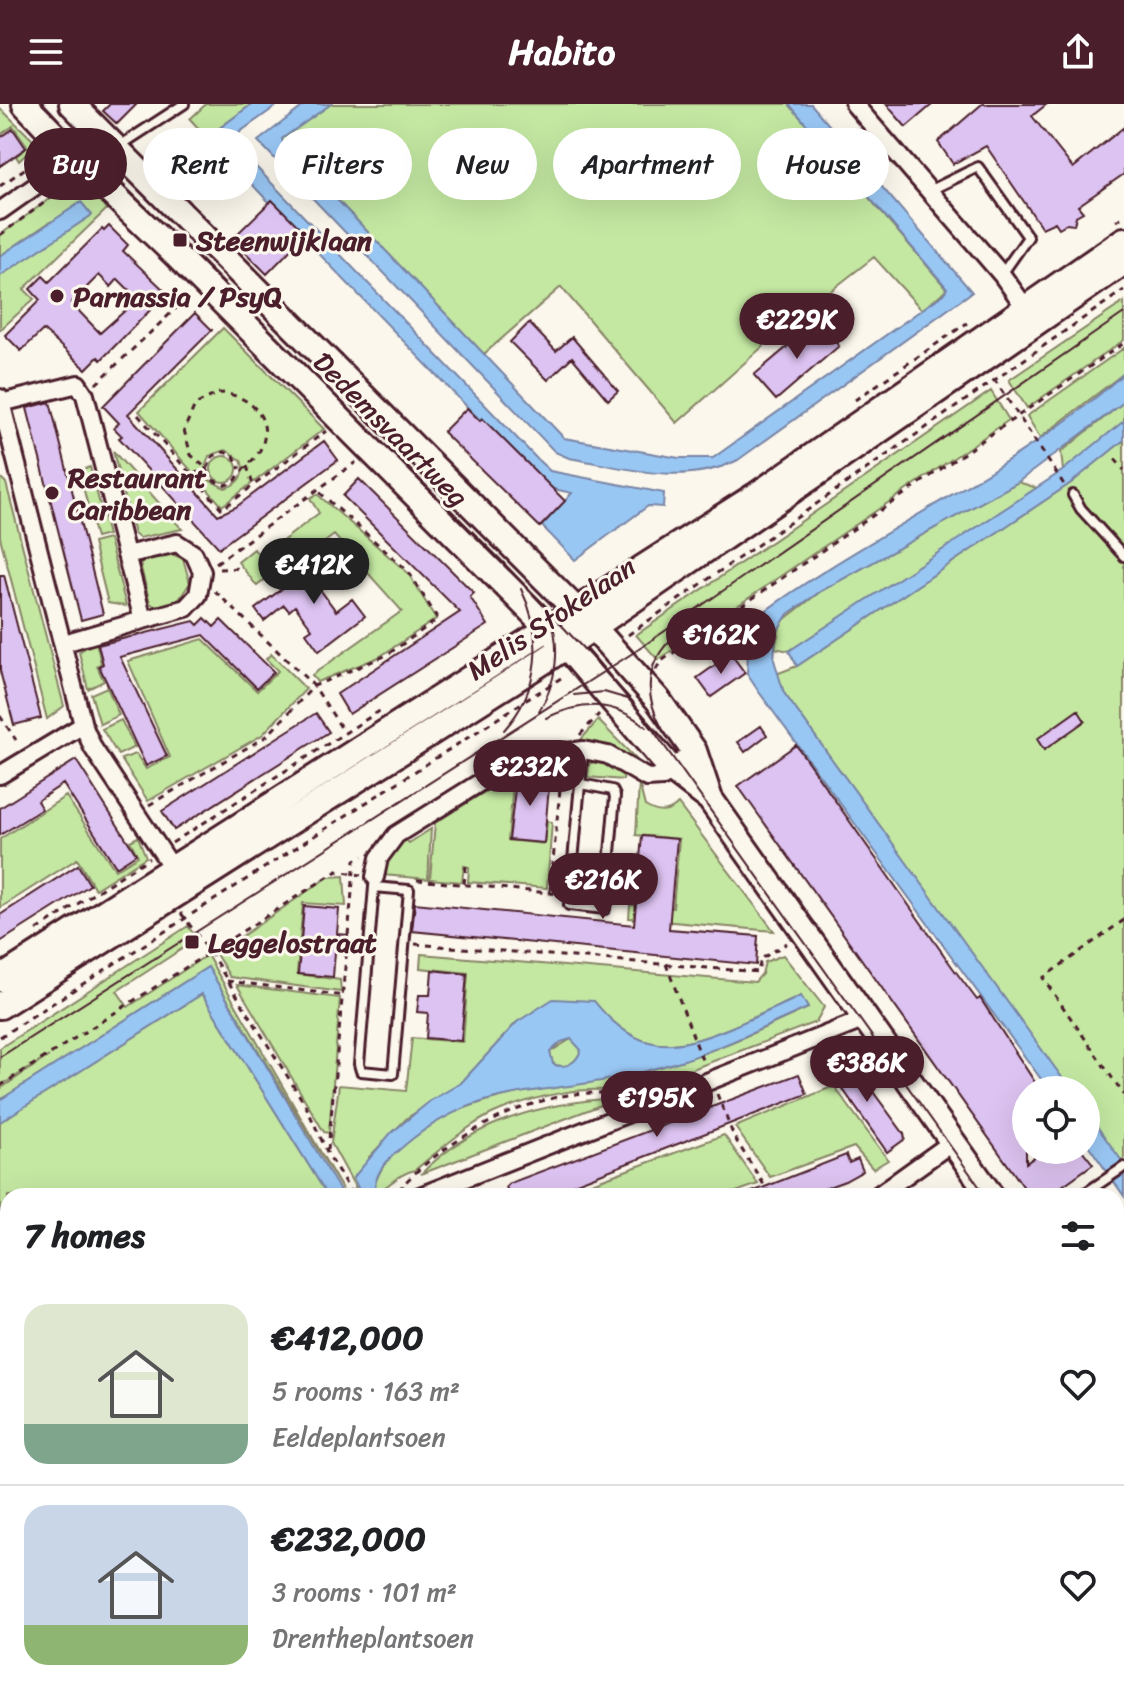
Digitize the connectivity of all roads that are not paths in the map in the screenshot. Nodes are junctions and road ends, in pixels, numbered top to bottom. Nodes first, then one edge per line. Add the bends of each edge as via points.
1 (25, 104) edge
2 (72, 104) edge
3 (184, 104) edge
4 (854, 104) edge
5 (44, 128) edge
6 (96, 128) edge
7 (127, 141) edge
8 (127, 160) edge
9 (929, 191) junction
10 (24, 194) edge
11 (114, 200) edge
12 (0, 211) edge
13 (1124, 240) edge
14 (1124, 262) edge
15 (1002, 275) junction
16 (1031, 315) junction
17 (1, 401) edge
18 (7, 455) edge
19 (1070, 492) road end
20 (126, 555) junction
21 (1124, 556) edge
22 (585, 619) junction
23 (143, 620) junction
24 (557, 637) junction
25 (64, 643) junction
26 (83, 725) junction
27 (571, 750) junction
28 (694, 751) junction
29 (672, 770) junction
30 (0, 775) edge
31 (581, 784) junction
32 (710, 799) junction
33 (167, 878) junction
34 (375, 882) junction
35 (0, 979) edge
36 (0, 1006) edge
37 (865, 1019) junction
38 (954, 1141) junction
39 (1124, 1167) edge
40 (440, 1188) edge
41 (888, 1188) edge
42 (986, 1188) edge
43 (1092, 1188) edge

1 - 5 street, Dedemsvaartweg
2 - 6 street, Dedemsvaartweg
3 - 7 lane
4 - 9 street
8 - 22 street, Dedemsvaartweg
9 - 15 street
9 - 15 lane via 978,167 1028,237
10 - 12 street
11 - 24 street, Dedemsvaartweg via 174,253
13 - 16 street, Melis Stokelaan
14 - 16 street, Melis Stokelaan
15 - 16 street
16 - 22 street, Melis Stokelaan via 755,496
17 - 18 street
17 - 20 street via 78,384
18 - 25 street
19 - 21 lane
20 - 23 street
20 - 23 street via 177,543 194,554 204,575 198,595 186,608
22 - 24 street, Melis Stokelaan
22 - 28 street, Dedemsvaartweg via 658,700
23 - 25 street
24 - 29 street, Dedemsvaartweg
24 - 33 street, Melis Stokelaan
25 - 26 street
26 - 30 street
26 - 33 street via 136,813
27 - 29 street via 608,755 647,778
27 - 31 lane
27 - 34 street via 519,758 396,835 379,858
28 - 29 street
28 - 32 street, Dedemsvaartweg
29 - 32 street, Dedemsvaartweg
31 - 31 lane via 569,905 605,909 615,796 612,790
32 - 37 street, Dedemsvaartweg
33 - 35 street, Melis Stokelaan
33 - 36 street, Melis Stokelaan
34 - 34 lane via 359,1064 361,1071 393,1074 409,890
37 - 38 street, Dedemsvaartweg
37 - 40 street
38 - 41 street
38 - 42 street, Dedemsvaartweg
39 - 43 lane

